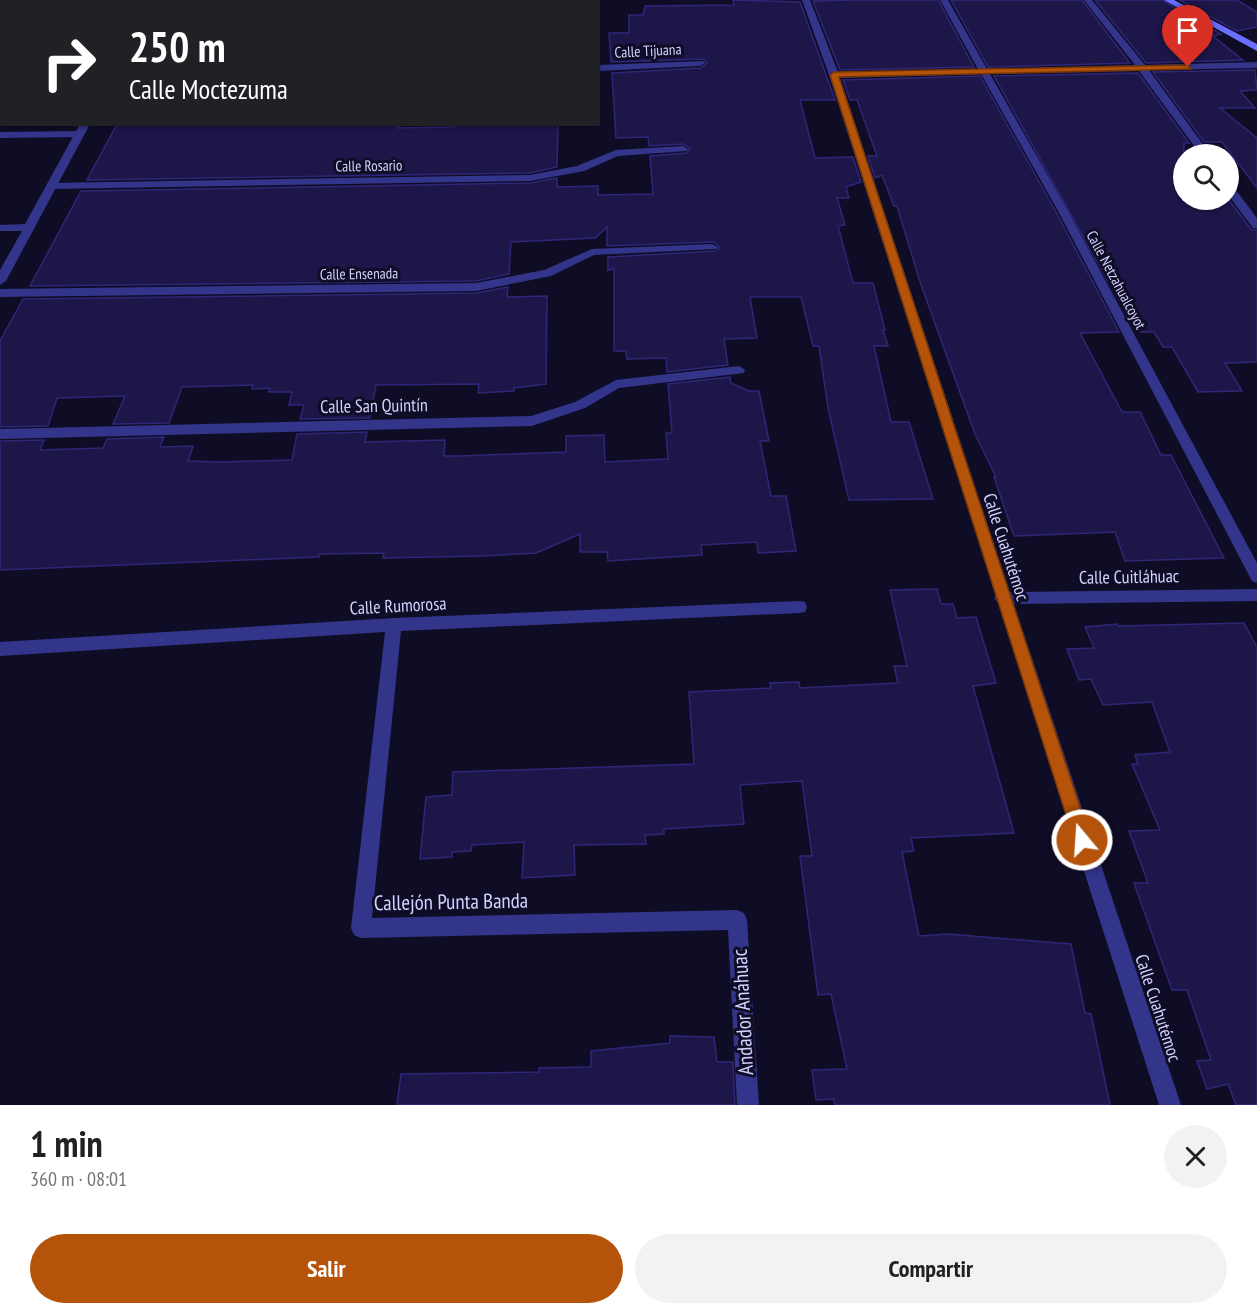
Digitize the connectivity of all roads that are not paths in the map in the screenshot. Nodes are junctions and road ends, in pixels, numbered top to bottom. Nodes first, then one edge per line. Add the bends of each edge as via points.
1 (806, 0) edge
2 (944, 0) edge
3 (1088, 0) edge
4 (1168, 0) edge
5 (1257, 48) edge
6 (700, 63) dead end
7 (1257, 64) edge
8 (600, 68) edge
9 (1143, 69) junction
10 (983, 72) junction
11 (834, 75) junction
12 (82, 129) edge
13 (0, 135) edge
14 (1198, 144) edge
15 (682, 149) dead end
16 (52, 186) junction
17 (1239, 202) edge
18 (1257, 226) edge
19 (29, 227) junction
20 (0, 228) edge
21 (712, 247) dead end
22 (0, 281) edge
23 (0, 293) edge
24 (740, 370) dead end
25 (0, 434) edge
26 (1257, 577) edge
27 (1257, 595) edge
28 (1002, 598) junction
29 (799, 607) dead end
30 (394, 625) junction
31 (0, 649) edge
32 (737, 920) joint
33 (748, 1105) edge
34 (1170, 1105) edge

1 - 11 street, Calle Cuahutémoc
2 - 10 street, Calle Netzahualcoyot
3 - 9 street
4 - 5 main road
6 - 8 street, Calle Tijuana
7 - 9 street
9 - 10 street
9 - 14 street
10 - 11 street
10 - 26 street, Calle Netzahualcoyot via 1063,212
11 - 28 street, Calle Cuahutémoc
12 - 13 street
12 - 16 street
15 - 16 street, Calle Rosario via 616,153 580,169 530,178
16 - 19 street
17 - 18 street
19 - 20 street
19 - 22 street
21 - 23 street, Calle Ensenada via 592,252 547,273 476,287
24 - 25 street, Calle San Quintín via 616,384 580,405 532,421
27 - 28 street, Calle Cuitláhuac
28 - 34 street, Calle Cuahutémoc
29 - 30 street, Calle Rumorosa
30 - 31 street, Calle Rumorosa
30 - 32 street, Callejón Punta Banda via 361,928
32 - 33 street, Andador Anáhuac

